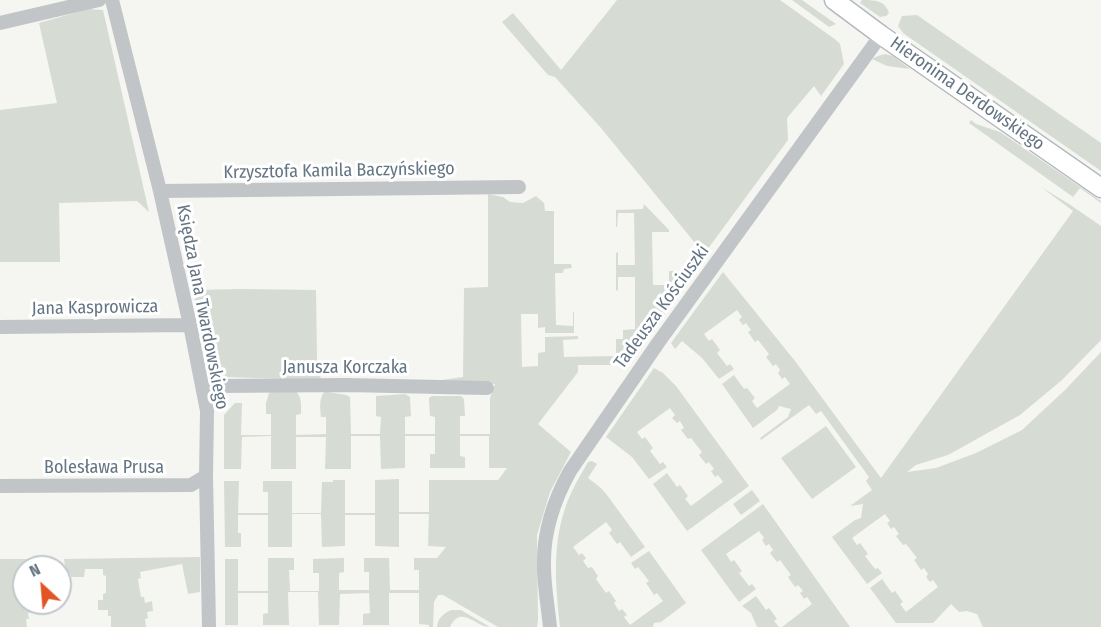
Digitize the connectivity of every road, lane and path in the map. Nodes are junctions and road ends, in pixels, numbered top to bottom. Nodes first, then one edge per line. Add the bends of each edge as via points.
1 (99, 0) edge
2 (112, 0) edge
3 (834, 0) edge
4 (0, 23) edge
5 (881, 35) junction
6 (519, 187) dead end
7 (1101, 188) edge
8 (160, 191) junction
9 (190, 325) junction
10 (0, 327) edge
11 (487, 388) dead end
12 (203, 390) junction
13 (206, 476) junction
14 (0, 486) edge
15 (209, 627) edge
16 (550, 627) edge

1 - 4 street
2 - 8 street, Księdza Jana Twardowskiego
3 - 5 main road, Hieronima Derdowskiego
5 - 7 main road, Hieronima Derdowskiego
5 - 16 street, Tadeusza Kościuszki via 570,471 555,501 545,548
6 - 8 street, Krzysztofa Kamila Baczyńskiego
8 - 9 street, Księdza Jana Twardowskiego
9 - 10 street, Jana Kasprowicza
9 - 12 street, Księdza Jana Twardowskiego
11 - 12 street, Janusza Korczaka via 346,385 218,386
12 - 13 street, Księdza Jana Twardowskiego via 207,411
13 - 14 street, Bolesława Prusa via 191,485
13 - 15 street, Księdza Jana Twardowskiego

